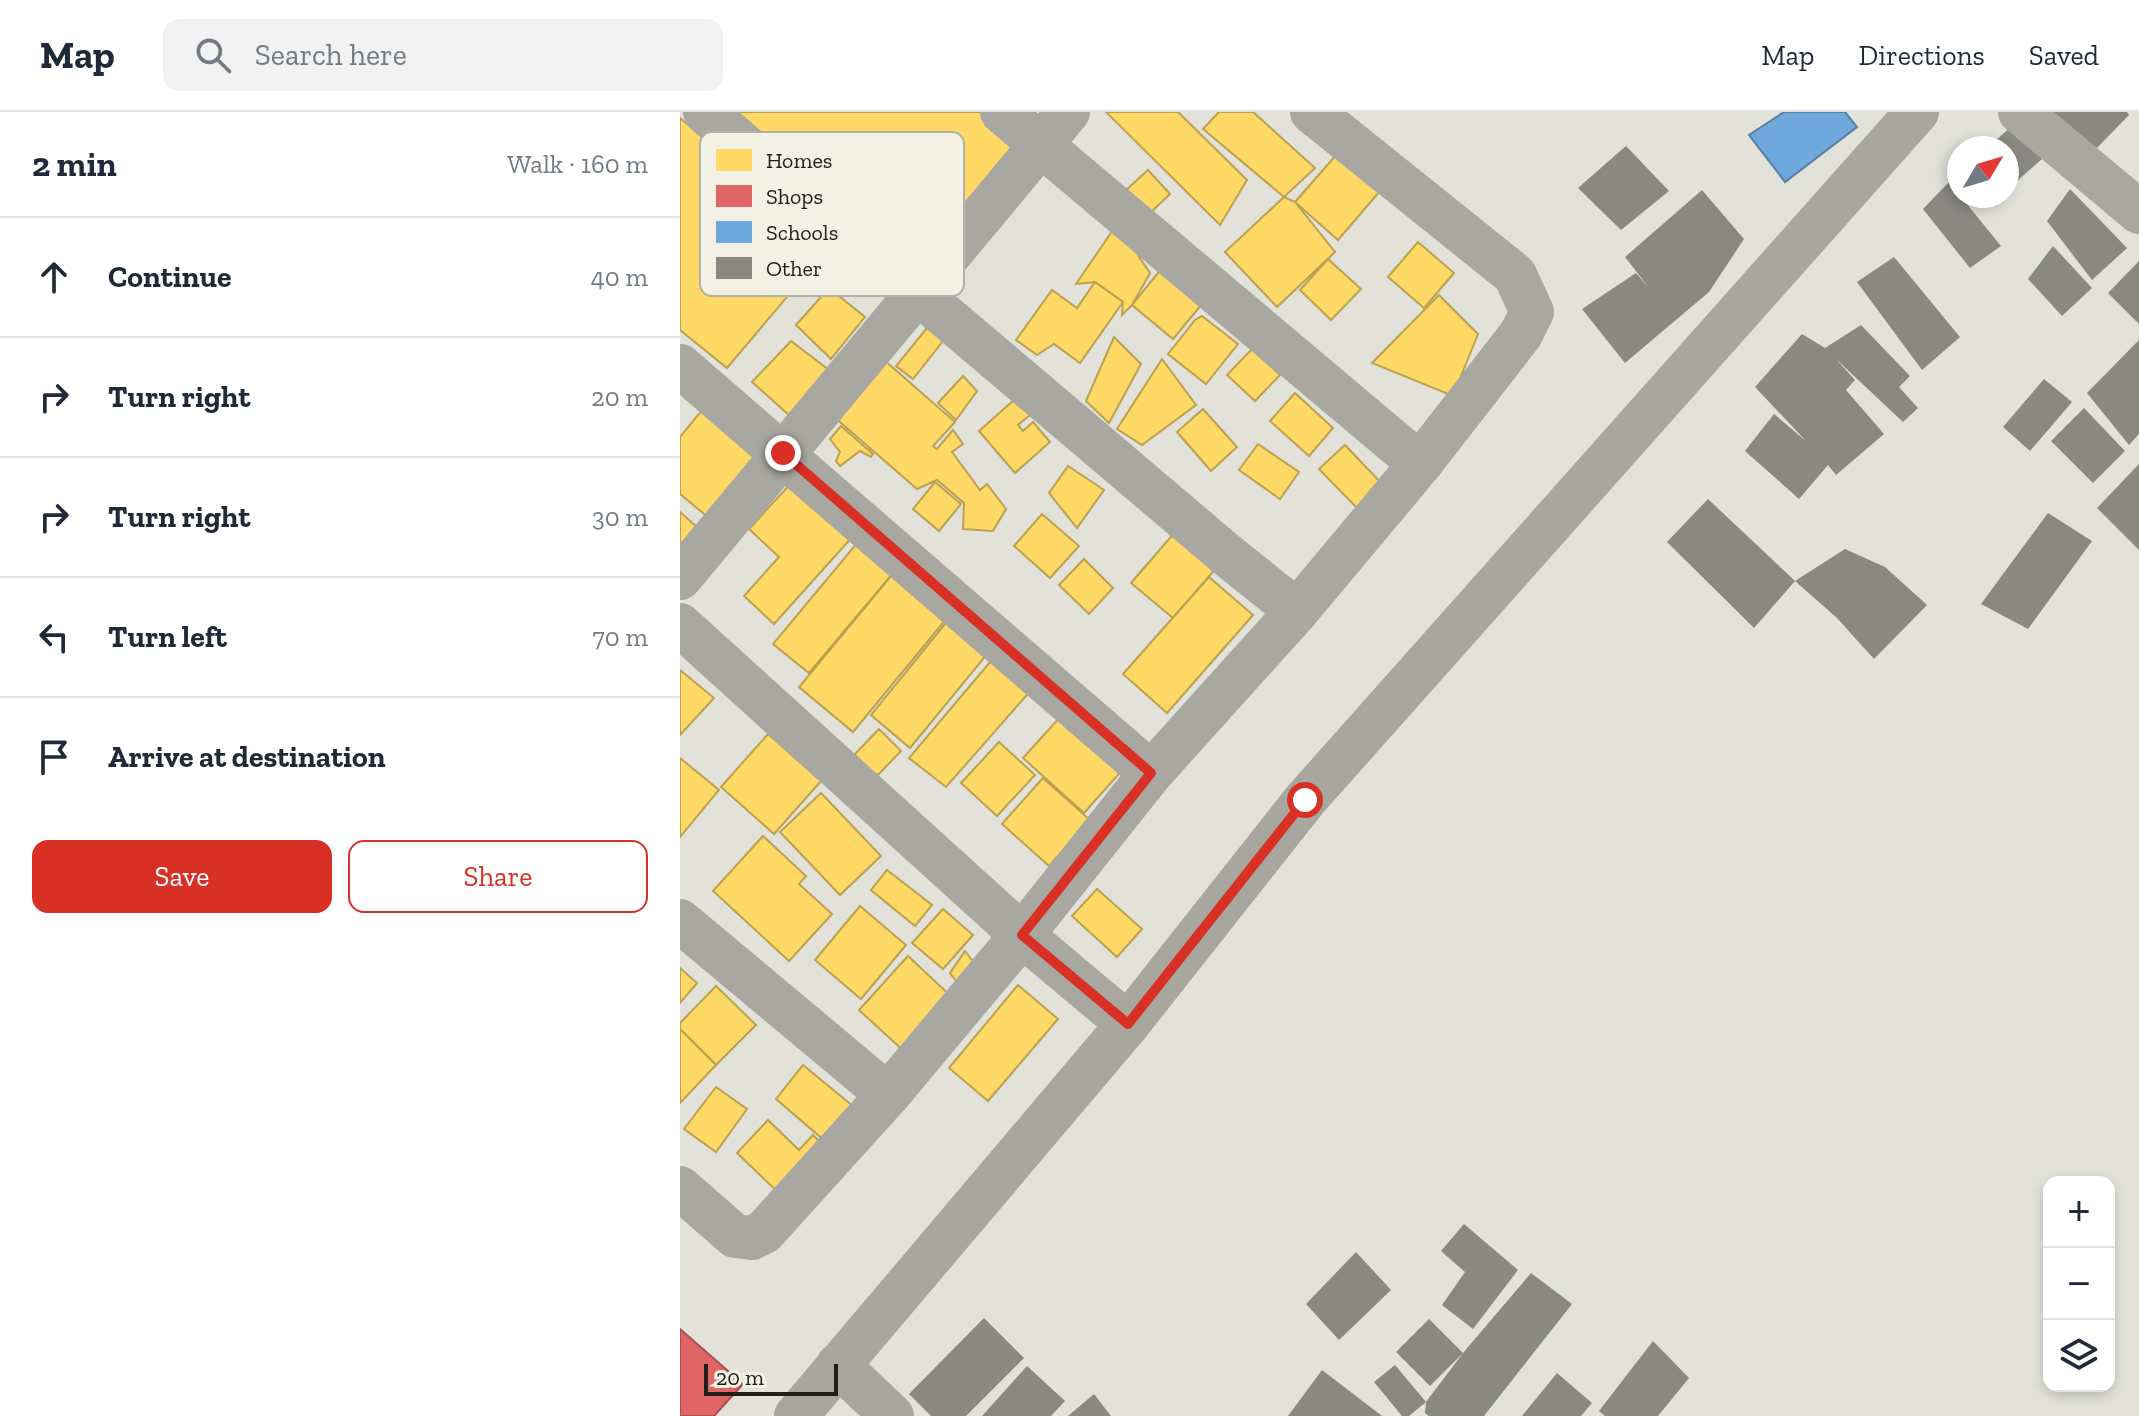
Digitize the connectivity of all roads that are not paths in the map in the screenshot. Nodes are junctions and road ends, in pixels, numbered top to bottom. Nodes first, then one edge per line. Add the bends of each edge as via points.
1 (705, 112) edge
2 (1002, 112) edge
3 (1068, 112) edge
4 (1312, 112) edge
5 (1917, 112) edge
6 (2020, 112) edge
7 (728, 132) edge
8 (1040, 145) junction
9 (2139, 212) edge
10 (964, 238) edge
11 (916, 296) edge
12 (920, 296) edge
13 (680, 366) edge
14 (783, 453) junction
15 (1420, 464) junction
16 (680, 578) edge
17 (1297, 611) junction
18 (680, 625) edge
19 (1151, 773) junction
20 (680, 921) edge
21 (1022, 935) junction
22 (1128, 1024) junction
23 (888, 1095) junction
24 (680, 1188) edge
25 (838, 1365) junction
26 (796, 1416) edge
27 (892, 1416) edge

1 - 7 street
2 - 8 street
3 - 8 street
4 - 15 street via 1515,275 1532,312 1521,334
5 - 22 street via 1305,800
6 - 9 street
8 - 10 street
8 - 15 street
11 - 14 street
12 - 17 street
13 - 14 street
14 - 16 street
14 - 19 street
15 - 17 street
17 - 19 street
18 - 21 street
19 - 21 street
20 - 23 street
21 - 22 street
21 - 23 street
22 - 25 street
23 - 24 street via 764,1232 752,1238 735,1236
25 - 26 street
25 - 27 street

